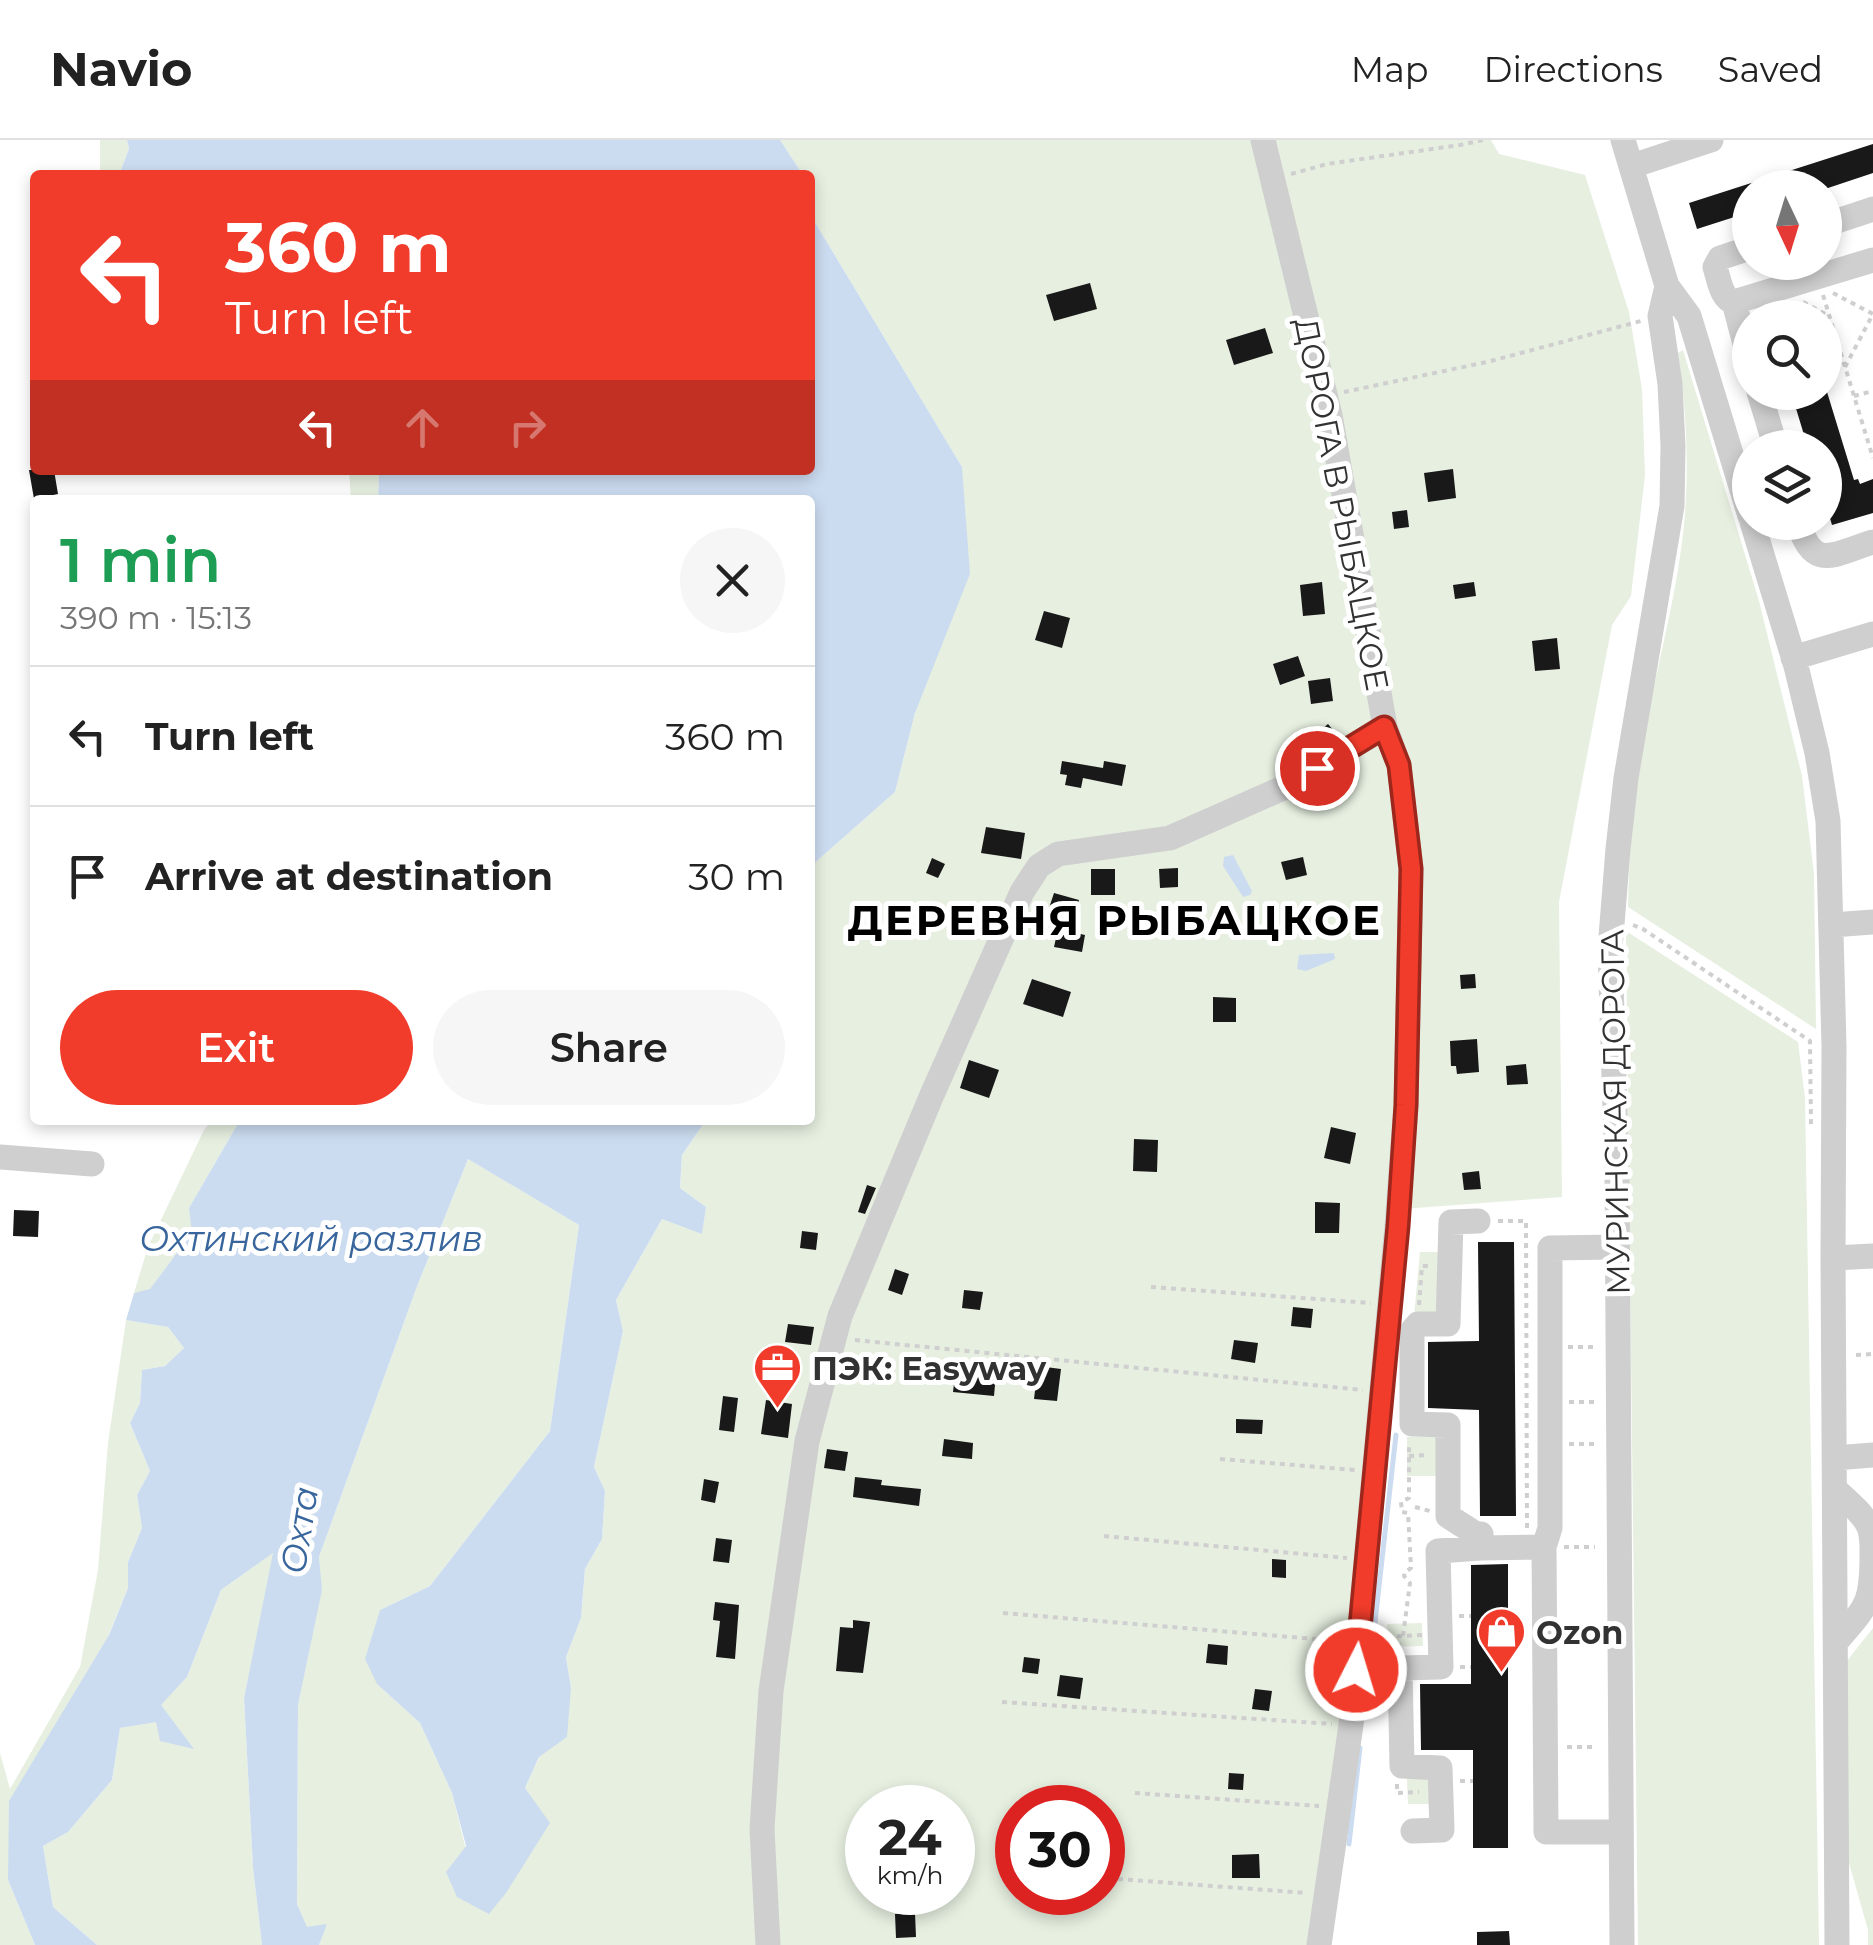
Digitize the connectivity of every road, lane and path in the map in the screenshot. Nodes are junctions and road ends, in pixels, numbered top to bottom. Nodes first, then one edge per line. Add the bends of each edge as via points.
1 (1262, 140) edge
2 (1483, 140) edge
3 (1623, 140) edge
4 (1711, 140) edge
5 (1632, 166) junction
6 (1273, 182) junction
7 (1873, 209) edge
8 (1842, 219) edge
9 (1732, 254) edge
10 (1873, 260) edge
11 (1666, 286) junction
12 (1790, 295) dead end
13 (1741, 300) edge
14 (1800, 300) edge
15 (1825, 300) edge
16 (1732, 301) edge
17 (1873, 314) edge
18 (1660, 316) junction
19 (1842, 356) edge
20 (1845, 366) junction
21 (1873, 390) edge
22 (1326, 396) junction
23 (1854, 396) junction
24 (1732, 458) edge
25 (1873, 458) edge
26 (1757, 540) edge
27 (1804, 540) edge
28 (1873, 542) edge
29 (1873, 634) edge
30 (1794, 658) junction
31 (1384, 727) junction
32 (1624, 921) dead end
33 (1873, 922) edge
34 (1832, 925) junction
35 (1810, 1041) dead end
36 (0, 1157) edge
37 (92, 1164) dead end
38 (1478, 1221) dead end
39 (1617, 1248) junction
40 (1873, 1256) edge
41 (1833, 1258) junction
42 (1450, 1266) junction
43 (1152, 1287) dead end
44 (1390, 1305) junction
45 (1418, 1324) junction
46 (835, 1338) junction
47 (1873, 1354) edge
48 (1851, 1355) dead end
49 (1382, 1392) junction
50 (1412, 1424) junction
51 (1873, 1455) edge
52 (1836, 1458) junction
53 (1220, 1459) dead end
54 (1374, 1472) junction
55 (1835, 1489) junction
56 (1480, 1534) dead end
57 (1104, 1536) dead end
58 (1544, 1547) junction
59 (1595, 1547) dead end
60 (1366, 1560) junction
61 (1418, 1579) dead end
62 (1410, 1583) junction
63 (1003, 1613) dead end
64 (1440, 1635) junction
65 (1403, 1636) junction
66 (1836, 1642) junction
67 (1359, 1643) junction
68 (1400, 1668) junction
69 (1002, 1702) dead end
70 (1351, 1725) junction
71 (1135, 1793) dead end
72 (1339, 1808) junction
73 (1413, 1831) dead end
74 (1621, 1832) junction
75 (1125, 1880) edge
76 (1326, 1894) junction
77 (768, 1945) edge
78 (1319, 1945) edge
79 (1622, 1945) edge
80 (1837, 1945) edge

1 - 6 street, ДОРОГА В РЫБАЦКОЕ
2 - 6 path via 1328,164
3 - 5 street, МУРИНСКАЯ ДОРОГА
4 - 5 street
5 - 11 street, МУРИНСКАЯ ДОРОГА
6 - 22 street, ДОРОГА В РЫБАЦКОЕ
7 - 8 street
9 - 16 street via 1715,267
10 - 13 street
11 - 18 street, МУРИНСКАЯ ДОРОГА
11 - 24 street, МУРИНСКАЯ ДОРОГА via 1688,316
12 - 14 path
15 - 17 path via 1820,286
17 - 20 path
18 - 22 path
18 - 39 street, МУРИНСКАЯ ДОРОГА via 1674,446 1672,506 1626,778 1612,922
19 - 20 path
20 - 23 path
21 - 23 path
22 - 31 street, ДОРОГА В РЫБАЦКОЕ
23 - 25 path
26 - 30 street, МУРИНСКАЯ ДОРОГА
27 - 28 street via 1814,554 1827,556
29 - 30 street
30 - 34 street, МУРИНСКАЯ ДОРОГА via 1828,821
31 - 44 street, ДОРОГА В РЫБАЦКОЕ via 1399,765 1411,869 1406,1105
31 - 46 street via 1283,788 1170,838 1058,854 1039,866 931,1098
32 - 35 path
33 - 34 street
34 - 41 street, МУРИНСКАЯ ДОРОГА
36 - 37 street
38 - 42 street via 1451,1222
39 - 58 street via 1550,1248 1550,1528
39 - 74 street, МУРИНСКАЯ ДОРОГА
40 - 41 street
41 - 52 street, МУРИНСКАЯ ДОРОГА
42 - 45 path via 1422,1266
42 - 45 street via 1448,1324
43 - 44 path
44 - 49 street, ДОРОГА В РЫБАЦКОЕ
45 - 50 street via 1412,1331
46 - 49 path
46 - 77 street via 807,1442 771,1691 762,1829
47 - 48 path
49 - 54 street, ДОРОГА В РЫБАЦКОЕ
50 - 56 street via 1448,1425 1448,1516
50 - 62 path via 1409,1498 1400,1508 1408,1513 1414,1569 1404,1576
51 - 52 street
52 - 55 street, МУРИНСКАЯ ДОРОГА
53 - 54 path
54 - 60 street, ДОРОГА В РЫБАЦКОЕ
55 - 66 street, МУРИНСКАЯ ДОРОГА
55 - 66 street via 1862,1516 1872,1538 1869,1598
57 - 60 path
58 - 59 path
58 - 64 street via 1438,1551
58 - 74 street via 1546,1832
60 - 67 street, ДОРОГА В РЫБАЦКОЕ
61 - 62 path
62 - 65 path
63 - 67 path
64 - 65 path
64 - 68 street via 1441,1667
65 - 68 path
66 - 80 street, МУРИНСКАЯ ДОРОГА
67 - 70 street, ДОРОГА В РЫБАЦКОЕ
68 - 73 street via 1402,1766 1440,1768 1442,1830
69 - 70 path
70 - 72 street, ДОРОГА В РЫБАЦКОЕ
71 - 72 path
72 - 76 street, ДОРОГА В РЫБАЦКОЕ
74 - 79 street, МУРИНСКАЯ ДОРОГА
75 - 76 path
76 - 78 street, ДОРОГА В РЫБАЦКОЕ

